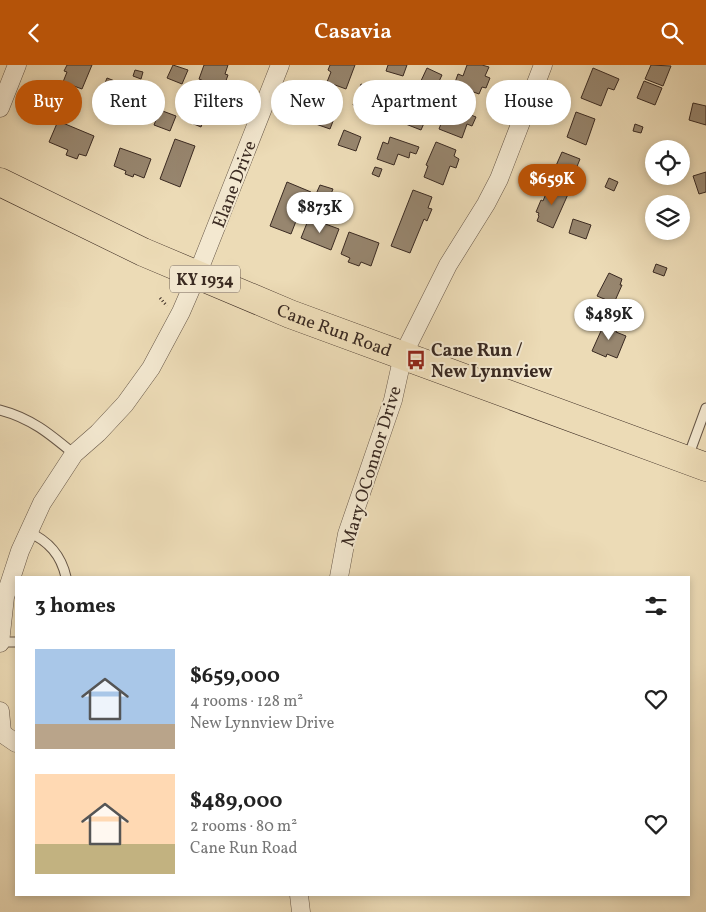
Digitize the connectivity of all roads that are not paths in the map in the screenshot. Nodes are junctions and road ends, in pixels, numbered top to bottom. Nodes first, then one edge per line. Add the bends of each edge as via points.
1 (17, 65) edge
2 (280, 65) edge
3 (543, 65) edge
4 (0, 108) edge
5 (0, 181) edge
6 (197, 275) junction
7 (403, 355) junction
8 (706, 408) edge
9 (0, 410) edge
10 (74, 454) junction
11 (696, 463) edge
12 (28, 532) junction
13 (66, 576) edge
14 (341, 576) edge
15 (0, 642) edge
16 (15, 642) edge
17 (0, 711) edge
18 (1, 732) edge
19 (15, 742) edge
20 (299, 896) edge
21 (301, 912) edge

1 - 4 street
2 - 6 street, Elane Drive
3 - 7 street, Mary OConnor Drive via 499,179 448,265
5 - 6 highway, Cane Run Road / KY 1934 via 110,237
6 - 7 highway, Cane Run Road / KY 1934 via 290,314
6 - 10 street, Elane Drive via 151,368 125,404
7 - 11 highway, Cane Run Road / KY 1934
7 - 14 street, Mary OConnor Drive via 394,400 347,534
8 - 11 lane
9 - 10 lane via 42,428
10 - 12 street, Elane Drive via 42,503
12 - 13 lane via 47,542 62,563
12 - 15 street, Elane Drive via 5,597
15 - 16 lane
17 - 18 street
18 - 19 street
20 - 21 street

